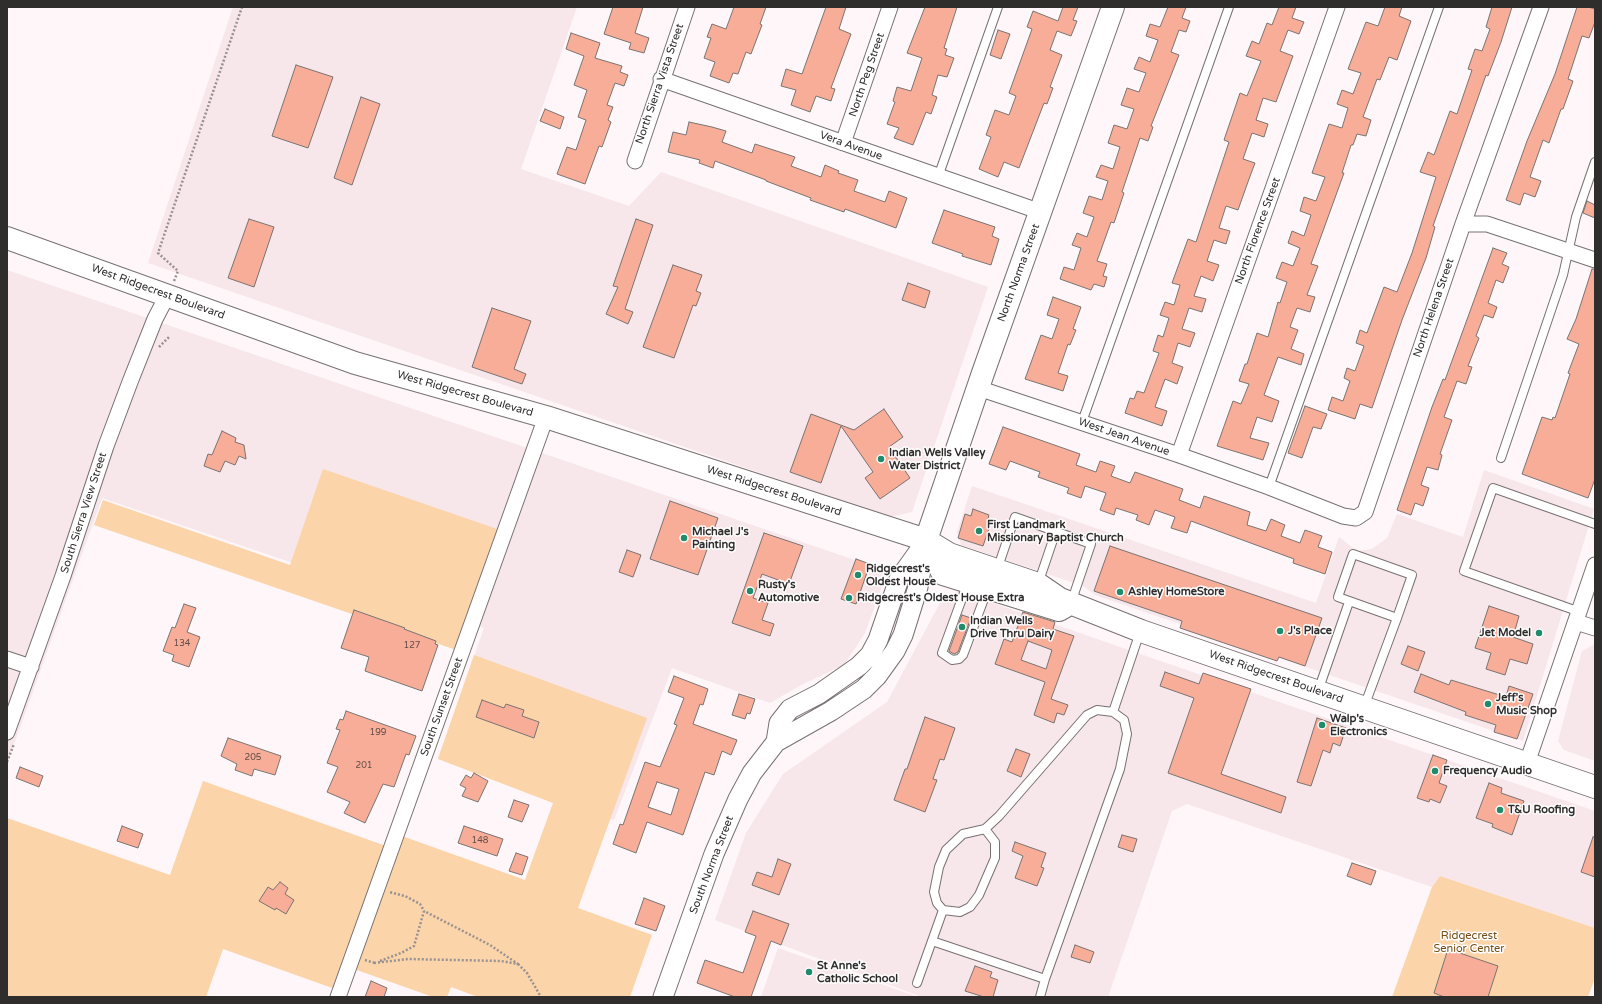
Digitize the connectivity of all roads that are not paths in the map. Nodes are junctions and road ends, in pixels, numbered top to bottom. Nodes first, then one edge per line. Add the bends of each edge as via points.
1 (687, 7) edge
2 (890, 7) edge
3 (998, 7) edge
4 (1113, 7) edge
5 (1228, 7) edge
6 (1337, 7) edge
7 (1439, 7) edge
8 (1541, 7) edge
9 (661, 79) junction
10 (842, 143) junction
11 (635, 161) dead end
12 (1595, 162) edge
13 (938, 177) junction
14 (1041, 212) junction
15 (1463, 224) junction
16 (7, 238) edge
17 (1567, 250) junction
18 (1595, 260) edge
19 (167, 296) junction
20 (978, 388) junction
21 (546, 417) junction
22 (1082, 422) junction
23 (1179, 455) junction
24 (1501, 458) dead end
25 (1269, 487) junction
26 (1595, 524) edge
27 (1056, 532) junction
28 (926, 540) junction
29 (1595, 566) edge
30 (979, 580) junction
31 (1038, 584) junction
32 (1349, 602) junction
33 (1071, 604) junction
34 (1578, 617) junction
35 (1397, 618) junction
36 (1595, 628) edge
37 (1141, 631) junction
38 (7, 659) edge
39 (31, 667) junction
40 (1318, 692) junction
41 (1364, 708) junction
42 (1113, 712) junction
43 (7, 732) edge
44 (1527, 763) junction
45 (1595, 787) edge
46 (985, 829) junction
47 (943, 910) junction
48 (932, 941) junction
49 (1045, 979) junction
50 (917, 983) dead end
51 (338, 997) edge
52 (663, 997) edge
53 (1040, 997) edge

1 - 9 street, North Sierra Vista Street
2 - 10 street, North Peg Street
3 - 13 lane
4 - 14 main road, North Norma Street
5 - 22 lane
6 - 23 street, North Florence Street
7 - 25 lane
8 - 15 street, North Helena Street
9 - 10 street, Vera Avenue
9 - 11 street, North Sierra Vista Street
10 - 13 street, Vera Avenue
12 - 17 lane
13 - 14 street, Vera Avenue
14 - 20 main road, North Norma Street
15 - 17 street via 1487,224
15 - 25 street, North Helena Street via 1365,512 1356,518 1343,516
16 - 19 main road, West Ridgecrest Boulevard
17 - 18 street
17 - 24 lane via 1563,275
19 - 21 main road, West Ridgecrest Boulevard via 355,363
19 - 39 street, South Sierra View Street via 108,439
20 - 22 street, West Jean Avenue
20 - 28 main road, North Norma Street
21 - 28 main road, West Ridgecrest Boulevard
21 - 51 street, South Sunset Street
22 - 23 street, West Jean Avenue
23 - 25 street, West Jean Avenue
26 - 34 lane via 1493,488 1464,571
27 - 30 lane via 1015,517
27 - 31 lane
27 - 33 lane via 1091,544
28 - 30 main road, West Ridgecrest Boulevard via 949,554
28 - 30 main road, West Ridgecrest Boulevard via 943,574
28 - 52 street, South Norma Street via 918,587 903,635 877,676 831,711 776,742 752,773 714,854
29 - 34 street
30 - 30 lane via 943,638 942,653 952,660 962,658
30 - 31 main road, West Ridgecrest Boulevard
30 - 33 main road, West Ridgecrest Boulevard via 1059,610
31 - 33 main road, West Ridgecrest Boulevard
32 - 35 lane
32 - 35 lane via 1338,597 1353,554 1412,575
32 - 40 lane
33 - 37 main road, West Ridgecrest Boulevard
34 - 36 street
34 - 44 street
35 - 41 lane
37 - 40 main road, West Ridgecrest Boulevard
37 - 42 lane
38 - 39 street
39 - 43 street, South Sierra View Street
40 - 41 main road, West Ridgecrest Boulevard
41 - 44 main road, West Ridgecrest Boulevard
42 - 46 lane via 1098,710 1086,715
42 - 49 lane via 1124,720 1127,734 1120,770
44 - 45 main road, West Ridgecrest Boulevard
46 - 47 lane via 963,834 946,850 934,892 936,903
46 - 47 lane via 995,842 995,858 980,895 970,907 960,912
47 - 48 lane
48 - 49 lane
48 - 50 lane
49 - 53 lane

